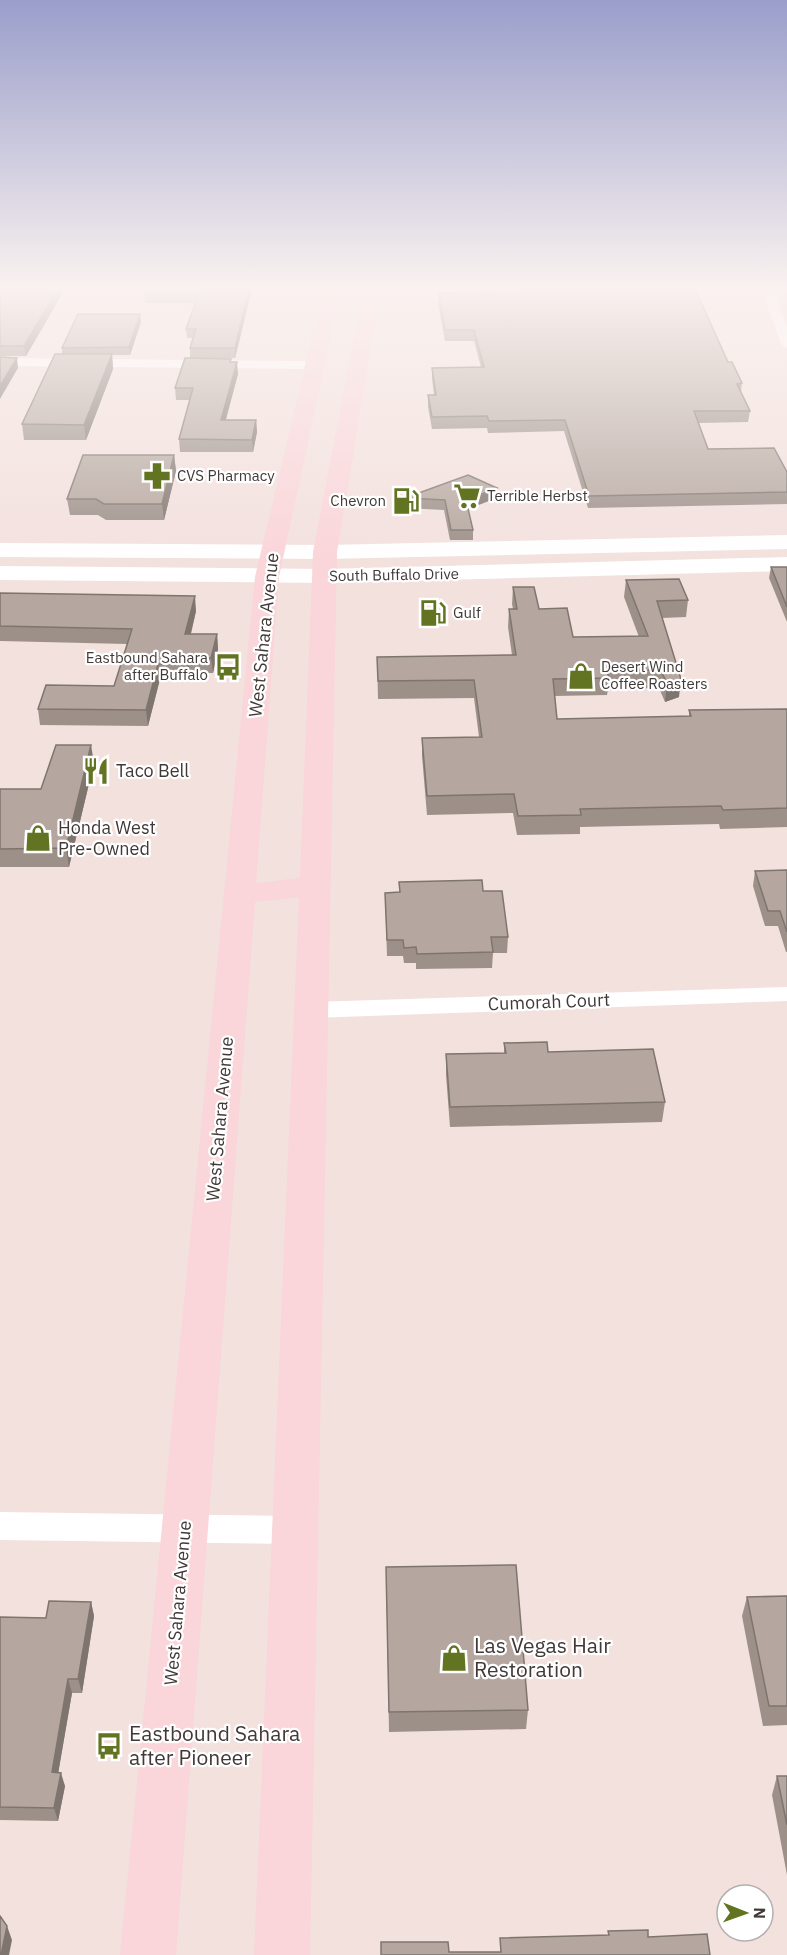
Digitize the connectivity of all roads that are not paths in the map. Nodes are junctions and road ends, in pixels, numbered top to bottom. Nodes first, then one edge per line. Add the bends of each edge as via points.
1 (332, 380) edge
2 (342, 380) edge
3 (787, 542) edge
4 (707, 543) junction
5 (0, 550) edge
6 (325, 552) junction
7 (270, 564) junction
8 (787, 564) edge
9 (654, 568) junction
10 (0, 573) edge
11 (324, 576) junction
12 (316, 886) junction
13 (239, 894) junction
14 (787, 994) edge
15 (312, 1010) junction
16 (0, 1526) edge
17 (185, 1529) junction
18 (297, 1530) junction
19 (148, 1955) edge
20 (282, 1955) edge

1 - 7 main road, West Sahara Avenue
2 - 6 main road, West Sahara Avenue via 351,407
3 - 4 main road, South Buffalo Drive
4 - 6 main road, South Buffalo Drive
4 - 9 main road via 705,553 677,555
5 - 7 main road, South Buffalo Drive
6 - 7 main road, South Buffalo Drive
6 - 11 main road, West Sahara Avenue
7 - 10 main road, South Buffalo Drive
7 - 11 main road, South Buffalo Drive
7 - 13 main road, West Sahara Avenue
8 - 9 main road, South Buffalo Drive
9 - 11 main road, South Buffalo Drive
11 - 12 main road, West Sahara Avenue
12 - 13 main road
12 - 15 main road, West Sahara Avenue
13 - 17 main road, West Sahara Avenue
14 - 15 street, Cumorah Court
15 - 18 main road, West Sahara Avenue
16 - 17 street
17 - 18 street
17 - 19 main road, West Sahara Avenue
18 - 20 main road, West Sahara Avenue

